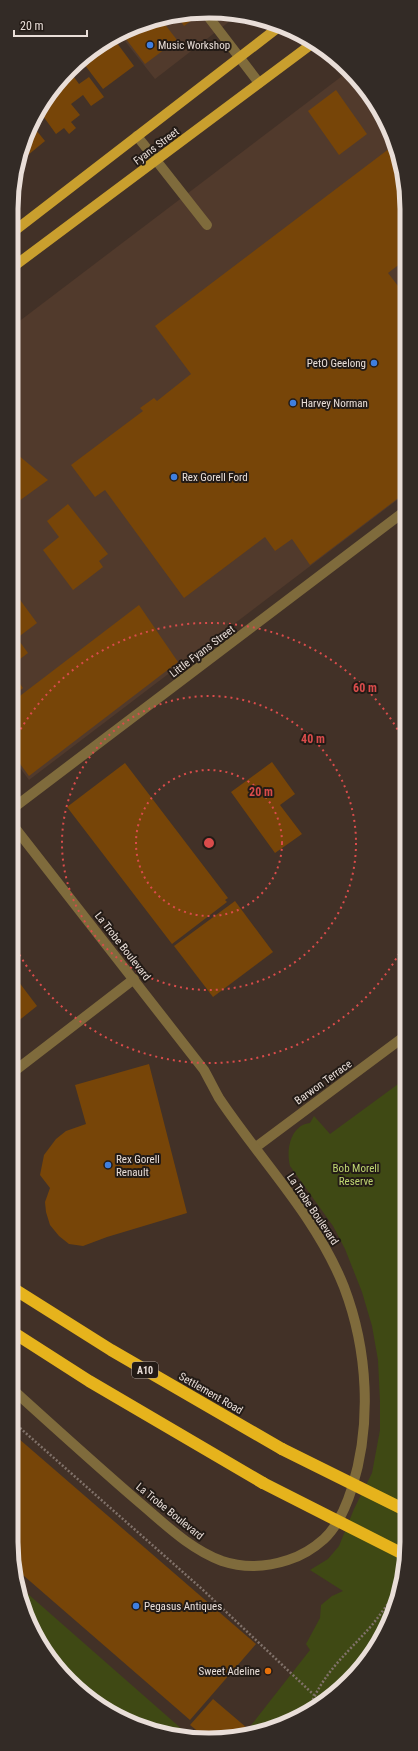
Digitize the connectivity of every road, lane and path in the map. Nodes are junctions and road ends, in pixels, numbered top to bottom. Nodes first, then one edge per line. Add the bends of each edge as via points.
1 (209, 18) edge
2 (275, 30) edge
3 (308, 46) edge
4 (240, 58) junction
5 (259, 83) junction
6 (136, 136) junction
7 (156, 161) junction
8 (207, 225) dead end
9 (18, 228) edge
10 (18, 263) edge
11 (400, 515) edge
12 (18, 804) edge
13 (18, 832) edge
14 (134, 979) junction
15 (400, 1040) edge
16 (18, 1068) edge
17 (256, 1147) junction
18 (18, 1291) edge
19 (18, 1335) edge
20 (18, 1394) edge
21 (18, 1426) edge
22 (400, 1508) edge
23 (400, 1552) edge
24 (391, 1600) edge
25 (314, 1695) junction
26 (311, 1703) edge

1 - 4 street
2 - 4 main road, Fyans Street
3 - 5 main road, Fyans Street
4 - 5 street
4 - 6 main road, Fyans Street
5 - 7 main road, Fyans Street
6 - 7 street
6 - 9 main road, Fyans Street
7 - 8 street
7 - 10 main road, Fyans Street
11 - 12 street, Little Fyans Street
13 - 14 street, La Trobe Boulevard
14 - 16 street
14 - 17 street, La Trobe Boulevard via 204,1070 221,1100
15 - 17 street, Barwon Terrace
17 - 20 street, La Trobe Boulevard via 329,1253 349,1300 359,1345 365,1394 364,1435 345,1508 323,1540 294,1558 269,1565 238,1565 212,1556 176,1533
18 - 22 highway, Settlement Road / A10, bridge via 111,1350 282,1449
19 - 23 highway, bridge via 89,1381 263,1483
21 - 25 path via 202,1589
24 - 25 path via 372,1625 329,1672
25 - 26 path

